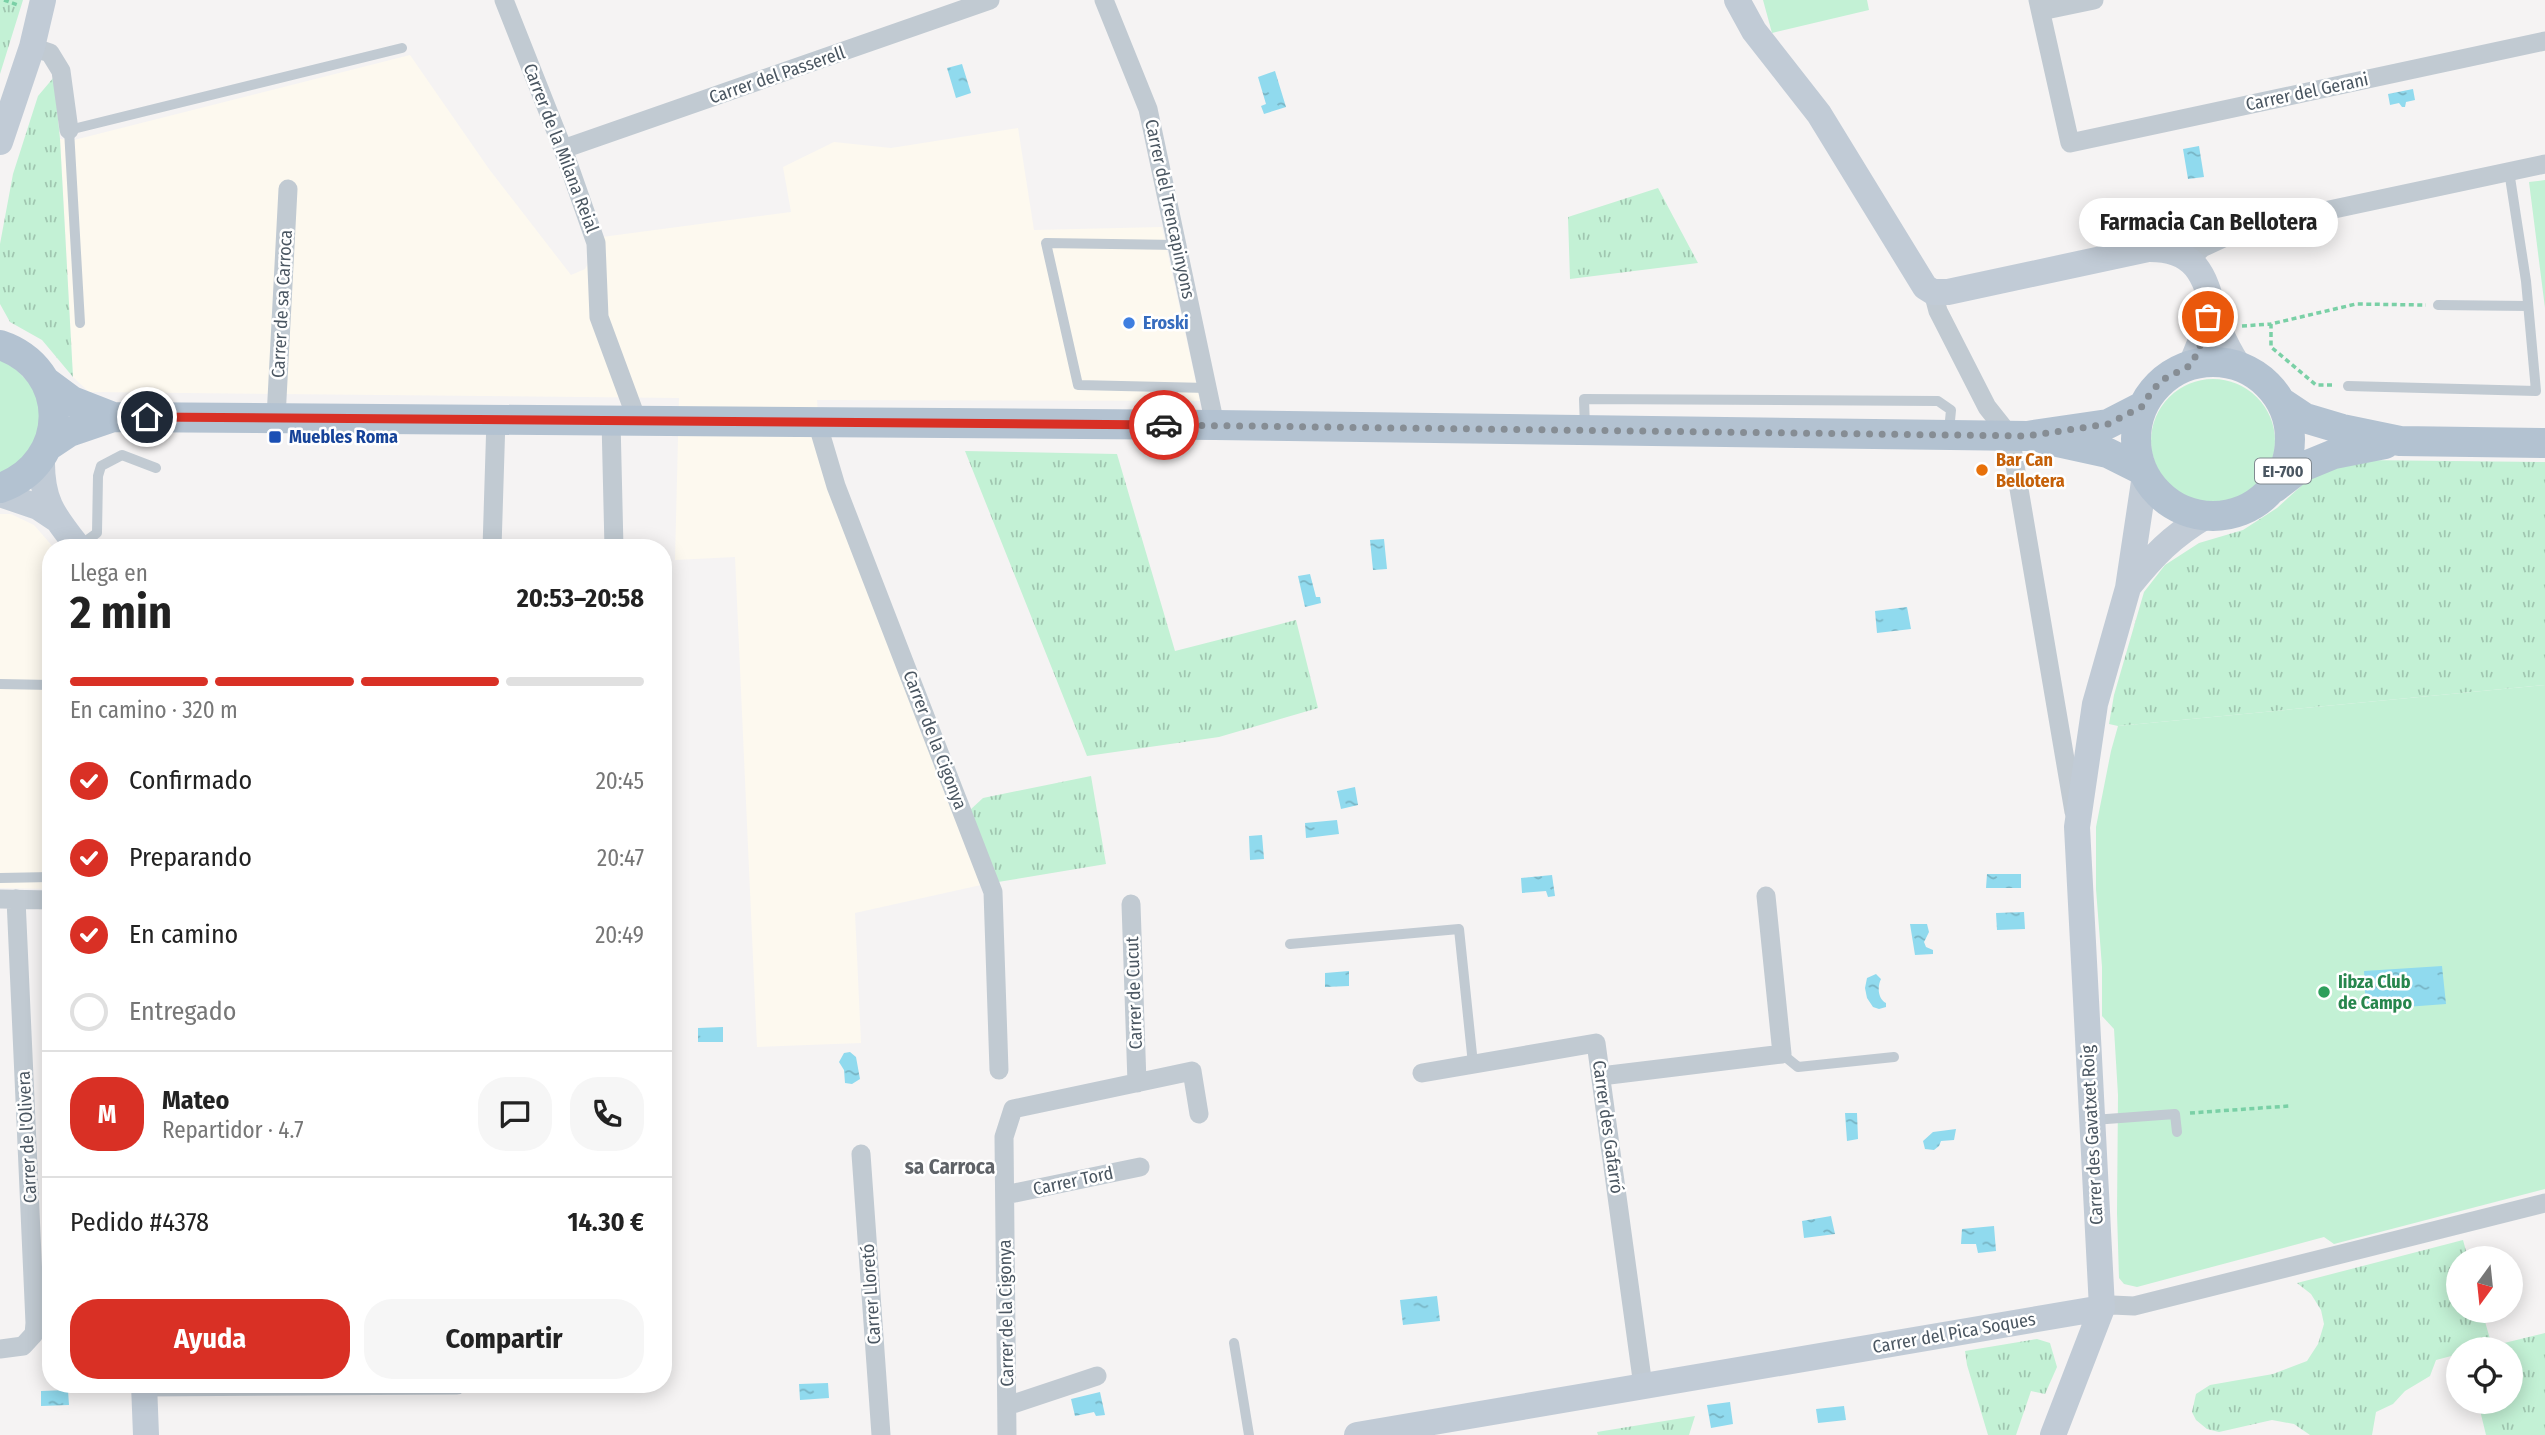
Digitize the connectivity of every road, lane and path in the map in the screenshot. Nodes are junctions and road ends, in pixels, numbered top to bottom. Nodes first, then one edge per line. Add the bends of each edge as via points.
1 (43, 0) edge
2 (505, 0) edge
3 (990, 0) edge
4 (1104, 0) edge
5 (1737, 0) edge
6 (2094, 0) edge
7 (2040, 6) edge
8 (2545, 40) edge
9 (32, 47) junction
10 (402, 48) dead end
11 (69, 130) junction
12 (0, 142) edge
13 (563, 149) junction
14 (2545, 164) edge
15 (2509, 171) junction
16 (288, 189) dead end
17 (1177, 245) junction
18 (2189, 260) junction
19 (1933, 292) junction
20 (2212, 301) junction
21 (2438, 305) joint
22 (2528, 306) junction
23 (80, 323) dead end
24 (4, 343) edge
25 (2191, 365) junction
26 (2238, 365) junction
27 (45, 381) junction
28 (2348, 386) joint
29 (1208, 388) junction
30 (2281, 402) junction
31 (2143, 406) junction
32 (113, 417) junction
33 (276, 418) junction
34 (496, 419) junction
35 (624, 420) junction
36 (817, 422) junction
37 (1215, 425) junction
38 (2019, 436) junction
39 (2400, 441) junction
40 (2545, 443) edge
41 (45, 452) junction
42 (156, 468) dead end
43 (2143, 473) junction
44 (0, 488) edge
45 (2274, 488) junction
46 (0, 494) edge
47 (2206, 516) junction
48 (56, 519) junction
49 (72, 539) edge
50 (89, 539) edge
51 (492, 539) edge
52 (615, 539) edge
53 (2128, 588) junction
54 (0, 684) edge
55 (42, 685) edge
56 (2077, 827) junction
57 (42, 877) edge
58 (0, 878) edge
59 (1766, 896) dead end
60 (8, 899) edge
61 (42, 900) edge
62 (1131, 904) dead end
63 (1290, 944) dead end
64 (1782, 1054) junction
65 (1894, 1057) dead end
66 (1473, 1064) junction
67 (999, 1070) dead end
68 (1422, 1073) dead end
69 (1601, 1076) junction
70 (1137, 1083) junction
71 (2289, 1106) dead end
72 (1199, 1114) dead end
73 (2175, 1114) junction
74 (2091, 1120) junction
75 (2177, 1132) dead end
76 (861, 1154) dead end
77 (1140, 1167) dead end
78 (1005, 1195) junction
79 (2545, 1203) edge
80 (2102, 1308) junction
81 (1234, 1343) dead end
82 (0, 1349) edge
83 (1097, 1376) dead end
84 (1643, 1386) junction
85 (144, 1393) edge
86 (1007, 1406) junction
87 (146, 1435) edge
88 (881, 1435) edge
89 (1007, 1435) edge
90 (1249, 1435) edge
91 (1357, 1435) edge
92 (2053, 1435) edge

1 - 9 street
2 - 13 street, Carrer de la Milana Reial
3 - 13 street, Carrer del Passerell
4 - 17 street, Carrer del Trencapinyons via 1149,109
5 - 19 street via 1754,31 1819,114 1917,276
6 - 7 street
7 - 8 street, Carrer del Gerani via 2070,143
9 - 11 street via 50,53 61,71
9 - 12 street
10 - 11 lane
11 - 23 lane
13 - 35 street, Carrer de la Milana Reial via 596,243 599,317
14 - 15 street
15 - 18 street via 2245,228 2202,248
15 - 22 lane
16 - 33 street, Carrer de sa Carroca
17 - 29 street, Carrer del Trencapinyons
17 - 29 lane via 1046,243 1078,385
18 - 19 street via 2179,253 2148,249
18 - 20 street
19 - 38 street via 1987,407
20 - 25 street
20 - 26 street via 2221,333
21 - 22 lane
21 - 28 path via 2356,304 2271,324 2271,347 2316,385
22 - 28 lane via 2536,391
24 - 27 main road, EI-700 via 31,363
25 - 26 main road, EI-700 via 2207,361
25 - 31 main road, EI-700 via 2162,380
26 - 30 main road, EI-700 via 2270,386
27 - 32 main road, EI-700 via 72,401
27 - 41 main road, EI-700 via 54,413
29 - 37 street, Carrer del Trencapinyons
30 - 39 main road, EI-700 via 2305,418
30 - 45 main road, EI-700 via 2291,446
31 - 38 main road, EI-700 via 2108,424
31 - 43 main road, EI-700 via 2136,438
32 - 33 main road, EI-700
32 - 41 main road, EI-700 via 69,432
33 - 34 main road, EI-700
34 - 35 main road, EI-700
34 - 51 street
35 - 36 main road, EI-700
35 - 52 street, Carrer de la Milana Reial
36 - 37 main road, EI-700
36 - 67 street, Carrer de la Cigonya via 836,486 993,892
37 - 38 main road, EI-700
38 - 43 main road, EI-700 via 2108,453
38 - 56 street, Carrer des Gavatxet Roig
39 - 40 main road, EI-700
39 - 45 main road, EI-700 via 2334,454 2300,468
41 - 44 main road, EI-700 via 24,477
41 - 48 street via 41,482
42 - 50 lane via 122,455 101,466 97,533
43 - 47 main road, EI-700 via 2170,503
43 - 53 street, Carrer des Gavatxet Roig
45 - 47 main road, EI-700 via 2243,510
46 - 48 street via 38,507
47 - 53 street, Carrer des Gavatxet Roig via 2155,554
48 - 49 street
53 - 56 street, Carrer des Gavatxet Roig via 2095,704
54 - 55 lane
56 - 74 street, Carrer des Gavatxet Roig
57 - 58 lane
59 - 64 street
60 - 61 street
60 - 82 street, Carrer de l'Olivera via 36,1323 34,1334 23,1346
62 - 70 street, Carrer de Cucut
63 - 66 lane via 1460,929
64 - 65 lane via 1798,1067
64 - 69 street
66 - 68 street, Carrer des Gafarró
66 - 69 street, Carrer des Gafarró via 1596,1043
69 - 84 street, Carrer des Gafarró
70 - 72 street via 1192,1071
70 - 78 street, Carrer de la Cigonya via 1013,1109 1004,1137
71 - 73 path
73 - 74 lane
73 - 75 lane
74 - 80 street, Carrer des Gavatxet Roig
76 - 88 street, Carrer Lloretó
77 - 78 street, Carrer Tord
78 - 86 street, Carrer de la Cigonya
79 - 80 street, Carrer del Pica Soques via 2134,1306
80 - 84 street, Carrer del Pica Soques
80 - 92 street, Carrer des Gavatxet Roig
81 - 90 lane
83 - 86 street
84 - 91 street, Carrer del Pica Soques
85 - 87 street
86 - 89 street, Carrer de la Cigonya

